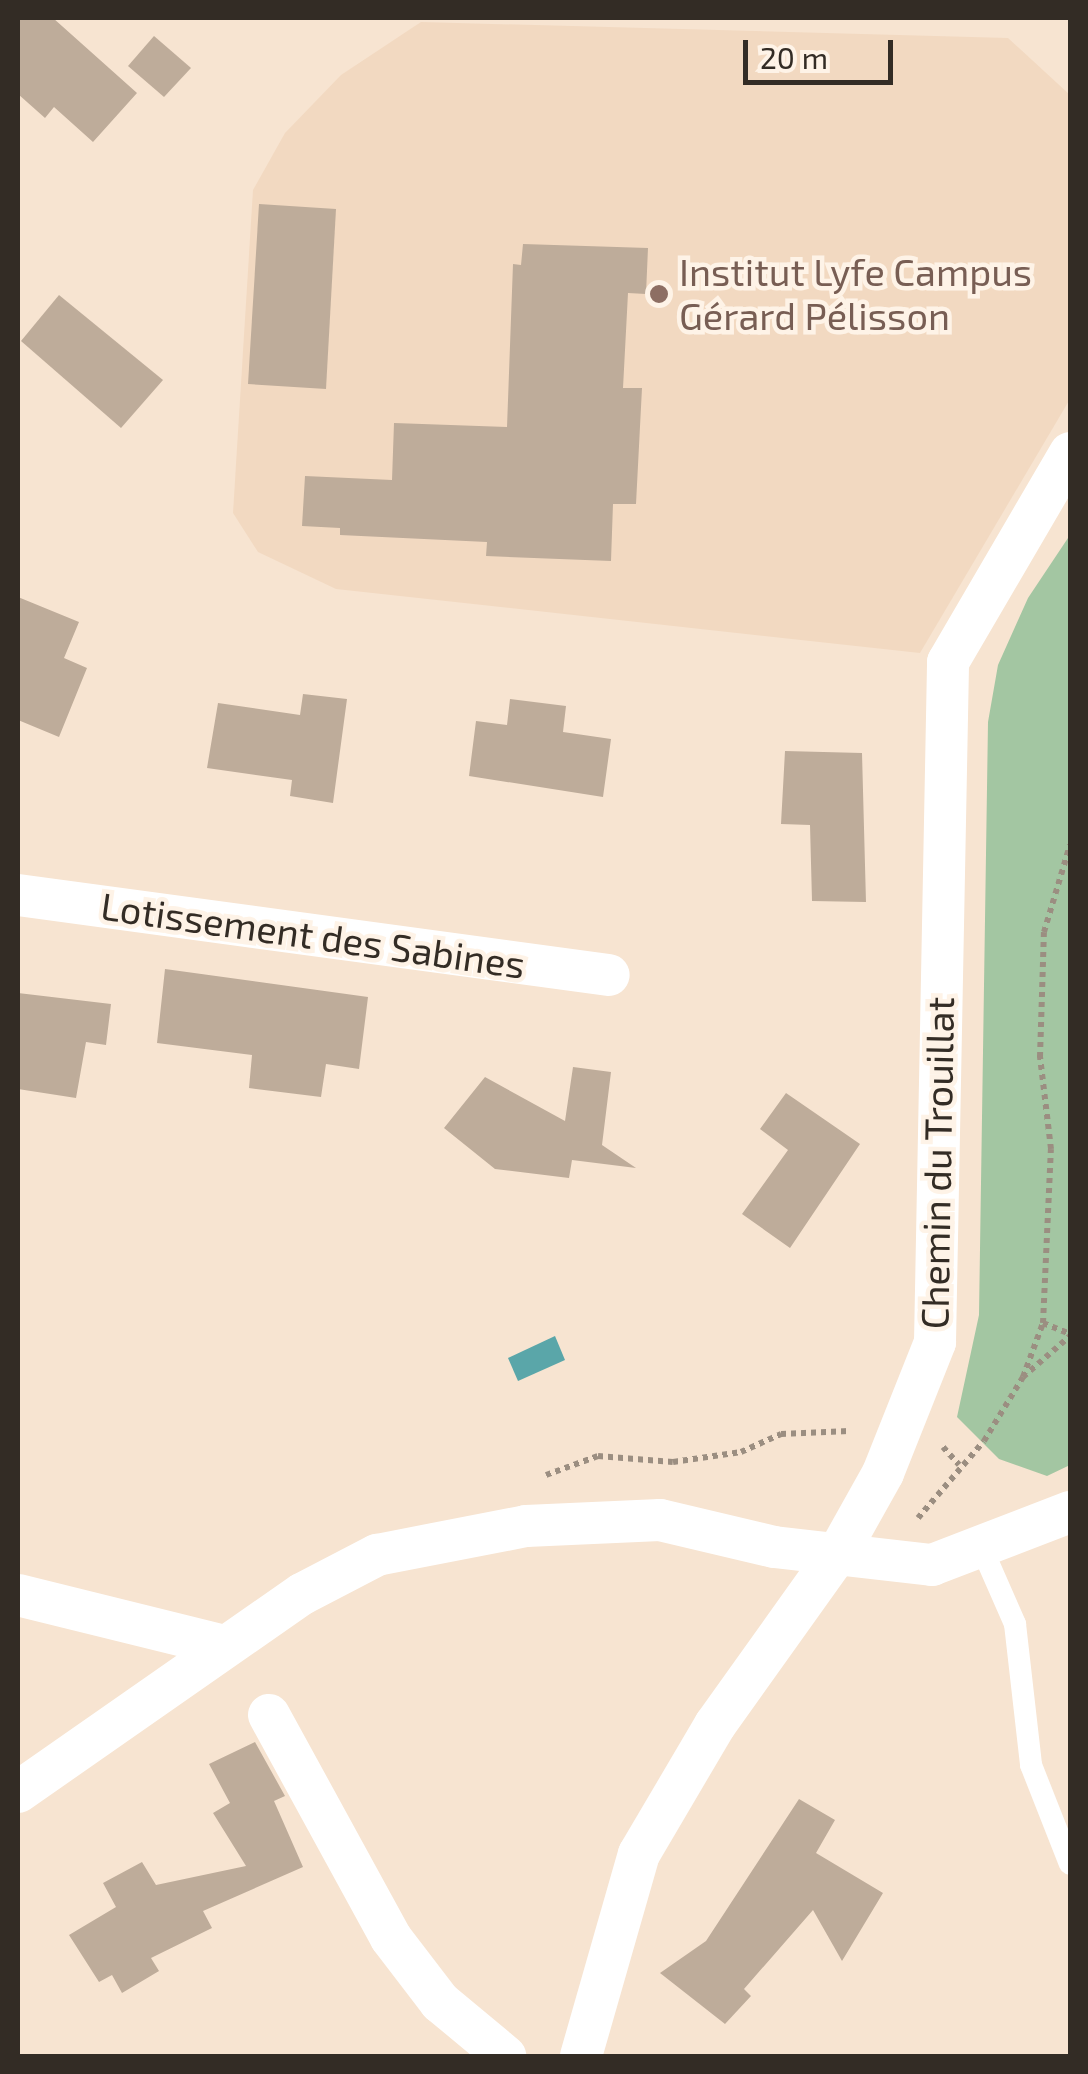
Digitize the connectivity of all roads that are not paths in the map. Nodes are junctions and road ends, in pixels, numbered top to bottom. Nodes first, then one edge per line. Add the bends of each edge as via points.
1 (1070, 453) edge
2 (18, 895) edge
3 (609, 975) dead end
4 (1070, 1512) edge
5 (840, 1550) junction
6 (983, 1551) junction
7 (18, 1595) edge
8 (224, 1646) junction
9 (268, 1715) dead end
10 (18, 1792) edge
11 (1070, 1864) edge
12 (505, 2056) edge
13 (581, 2056) edge

1 - 5 street, Chemin du Trouillat via 948,662 935,1342 883,1473
2 - 3 street, Lotissement des Sabines
4 - 6 street
5 - 6 street via 884,1565 932,1565
5 - 8 street via 774,1547 660,1520 513,1528 377,1556
5 - 13 street, Chemin du Trouillat via 715,1725 639,1854
6 - 11 lane via 1015,1624 1032,1765
7 - 8 street
8 - 10 street
9 - 12 street via 391,1938 440,2002

